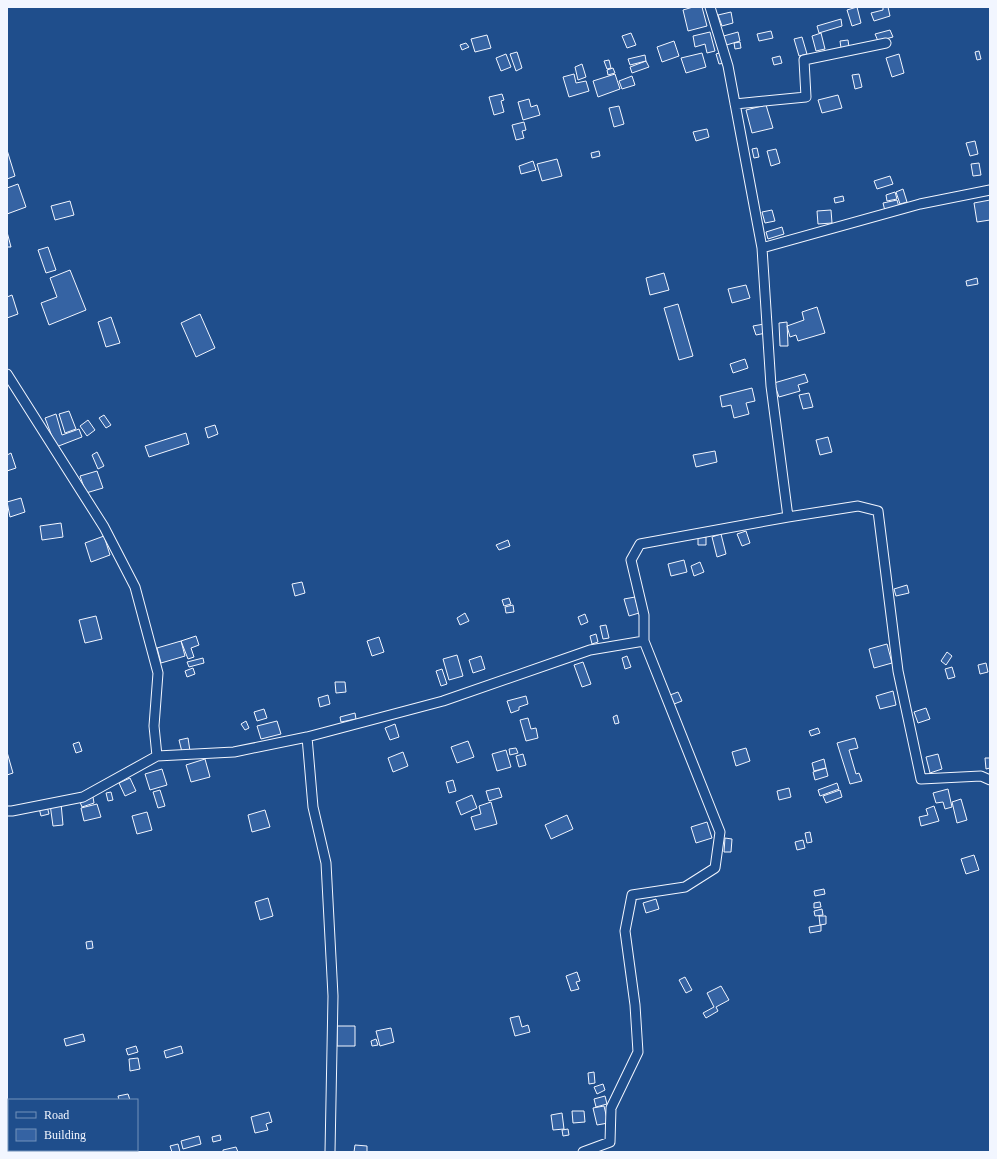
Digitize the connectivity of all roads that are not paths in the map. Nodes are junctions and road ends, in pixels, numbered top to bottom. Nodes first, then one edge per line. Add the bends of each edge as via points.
1 (710, 7) edge
2 (886, 43) dead end
3 (735, 104) junction
4 (990, 190) edge
5 (762, 248) junction
6 (7, 374) edge
7 (788, 517) junction
8 (644, 641) junction
9 (307, 737) junction
10 (158, 756) junction
11 (990, 780) edge
12 (7, 811) edge
13 (330, 1152) edge
14 (583, 1152) edge

1 - 3 street via 728,66
2 - 3 street via 804,60 806,97
3 - 5 street
4 - 5 street via 920,204
5 - 7 street via 771,386
6 - 10 street via 104,527 135,587 158,673 154,726
7 - 8 street via 640,544 631,560 644,615
7 - 11 street via 858,506 878,511 898,671 921,779 981,776
8 - 9 street via 590,650 443,701
8 - 14 street via 720,832 715,868 685,887 632,895 625,931 635,1005 638,1052 611,1108 610,1142
9 - 10 street via 234,752
9 - 13 street via 313,807 326,863 333,989
10 - 12 street via 83,797

